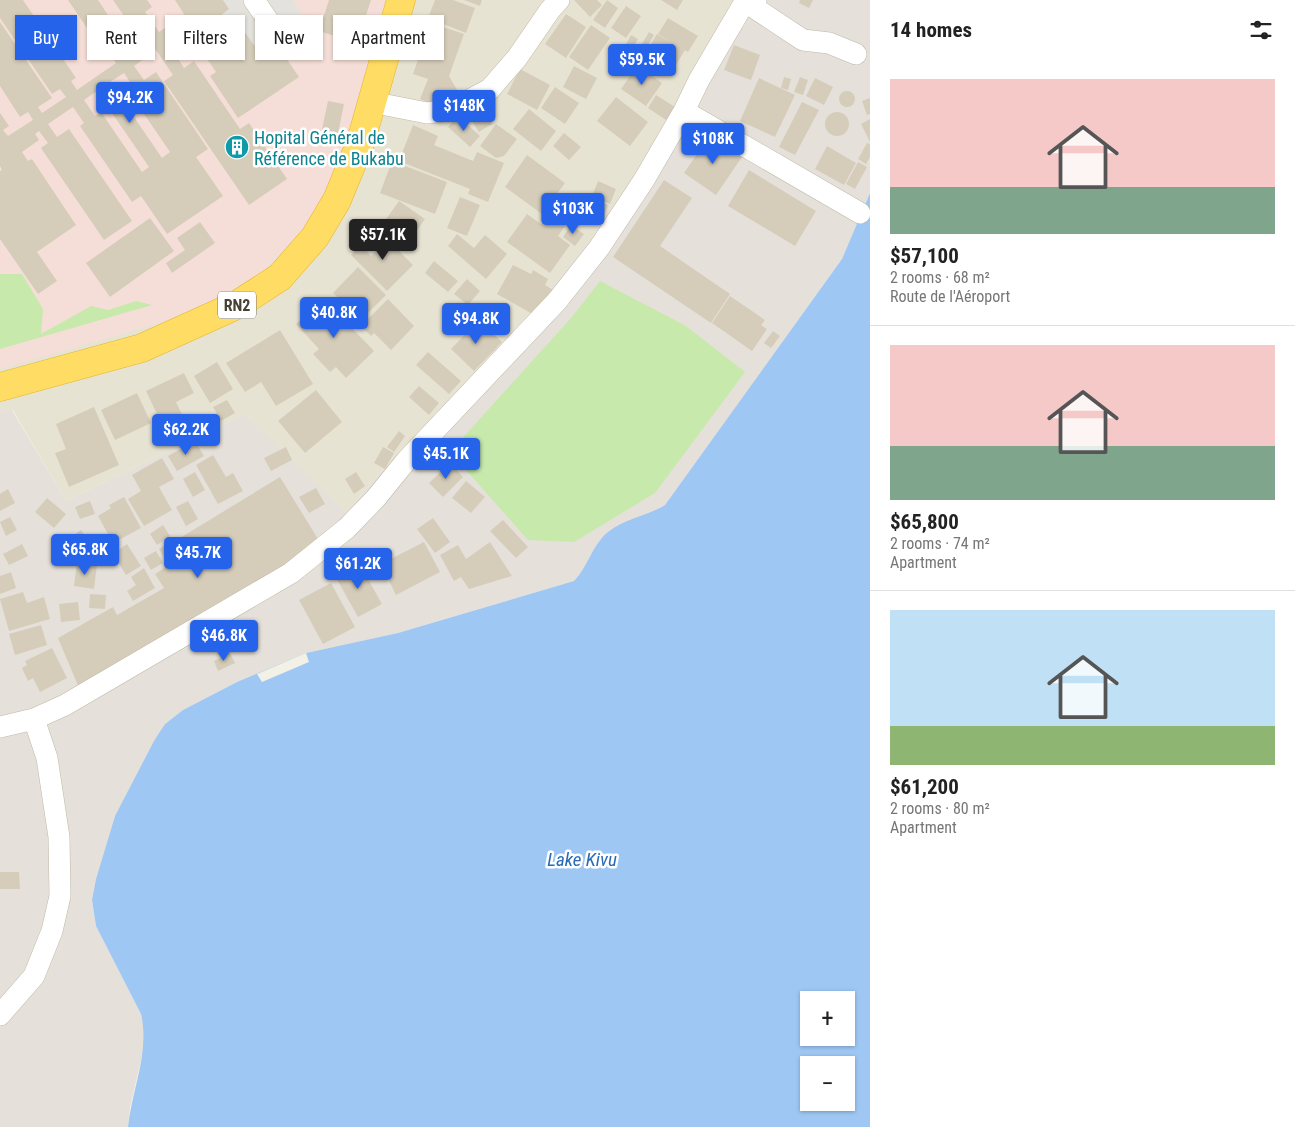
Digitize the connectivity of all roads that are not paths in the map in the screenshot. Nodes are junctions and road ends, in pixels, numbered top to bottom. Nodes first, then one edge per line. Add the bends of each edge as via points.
1 (254, 0) edge
2 (401, 0) edge
3 (559, 0) edge
4 (755, 4) edge
5 (264, 15) edge
6 (856, 54) dead end
7 (372, 102) junction
8 (684, 111) junction
9 (860, 214) dead end
10 (0, 388) edge
11 (34, 719) junction
12 (0, 727) edge
13 (0, 1015) edge

1 - 5 street
2 - 7 highway, RN2
3 - 7 street via 490,89 444,111 427,113
4 - 6 street via 803,40 829,43
4 - 8 street via 743,4 698,80
7 - 10 highway, RN2 via 360,144 337,200 315,236 280,277 237,304 142,348
8 - 9 street
8 - 11 street via 599,248 557,301 347,528 291,572 65,705
11 - 12 street
11 - 13 street via 48,758 59,837 60,896 52,931 34,976

